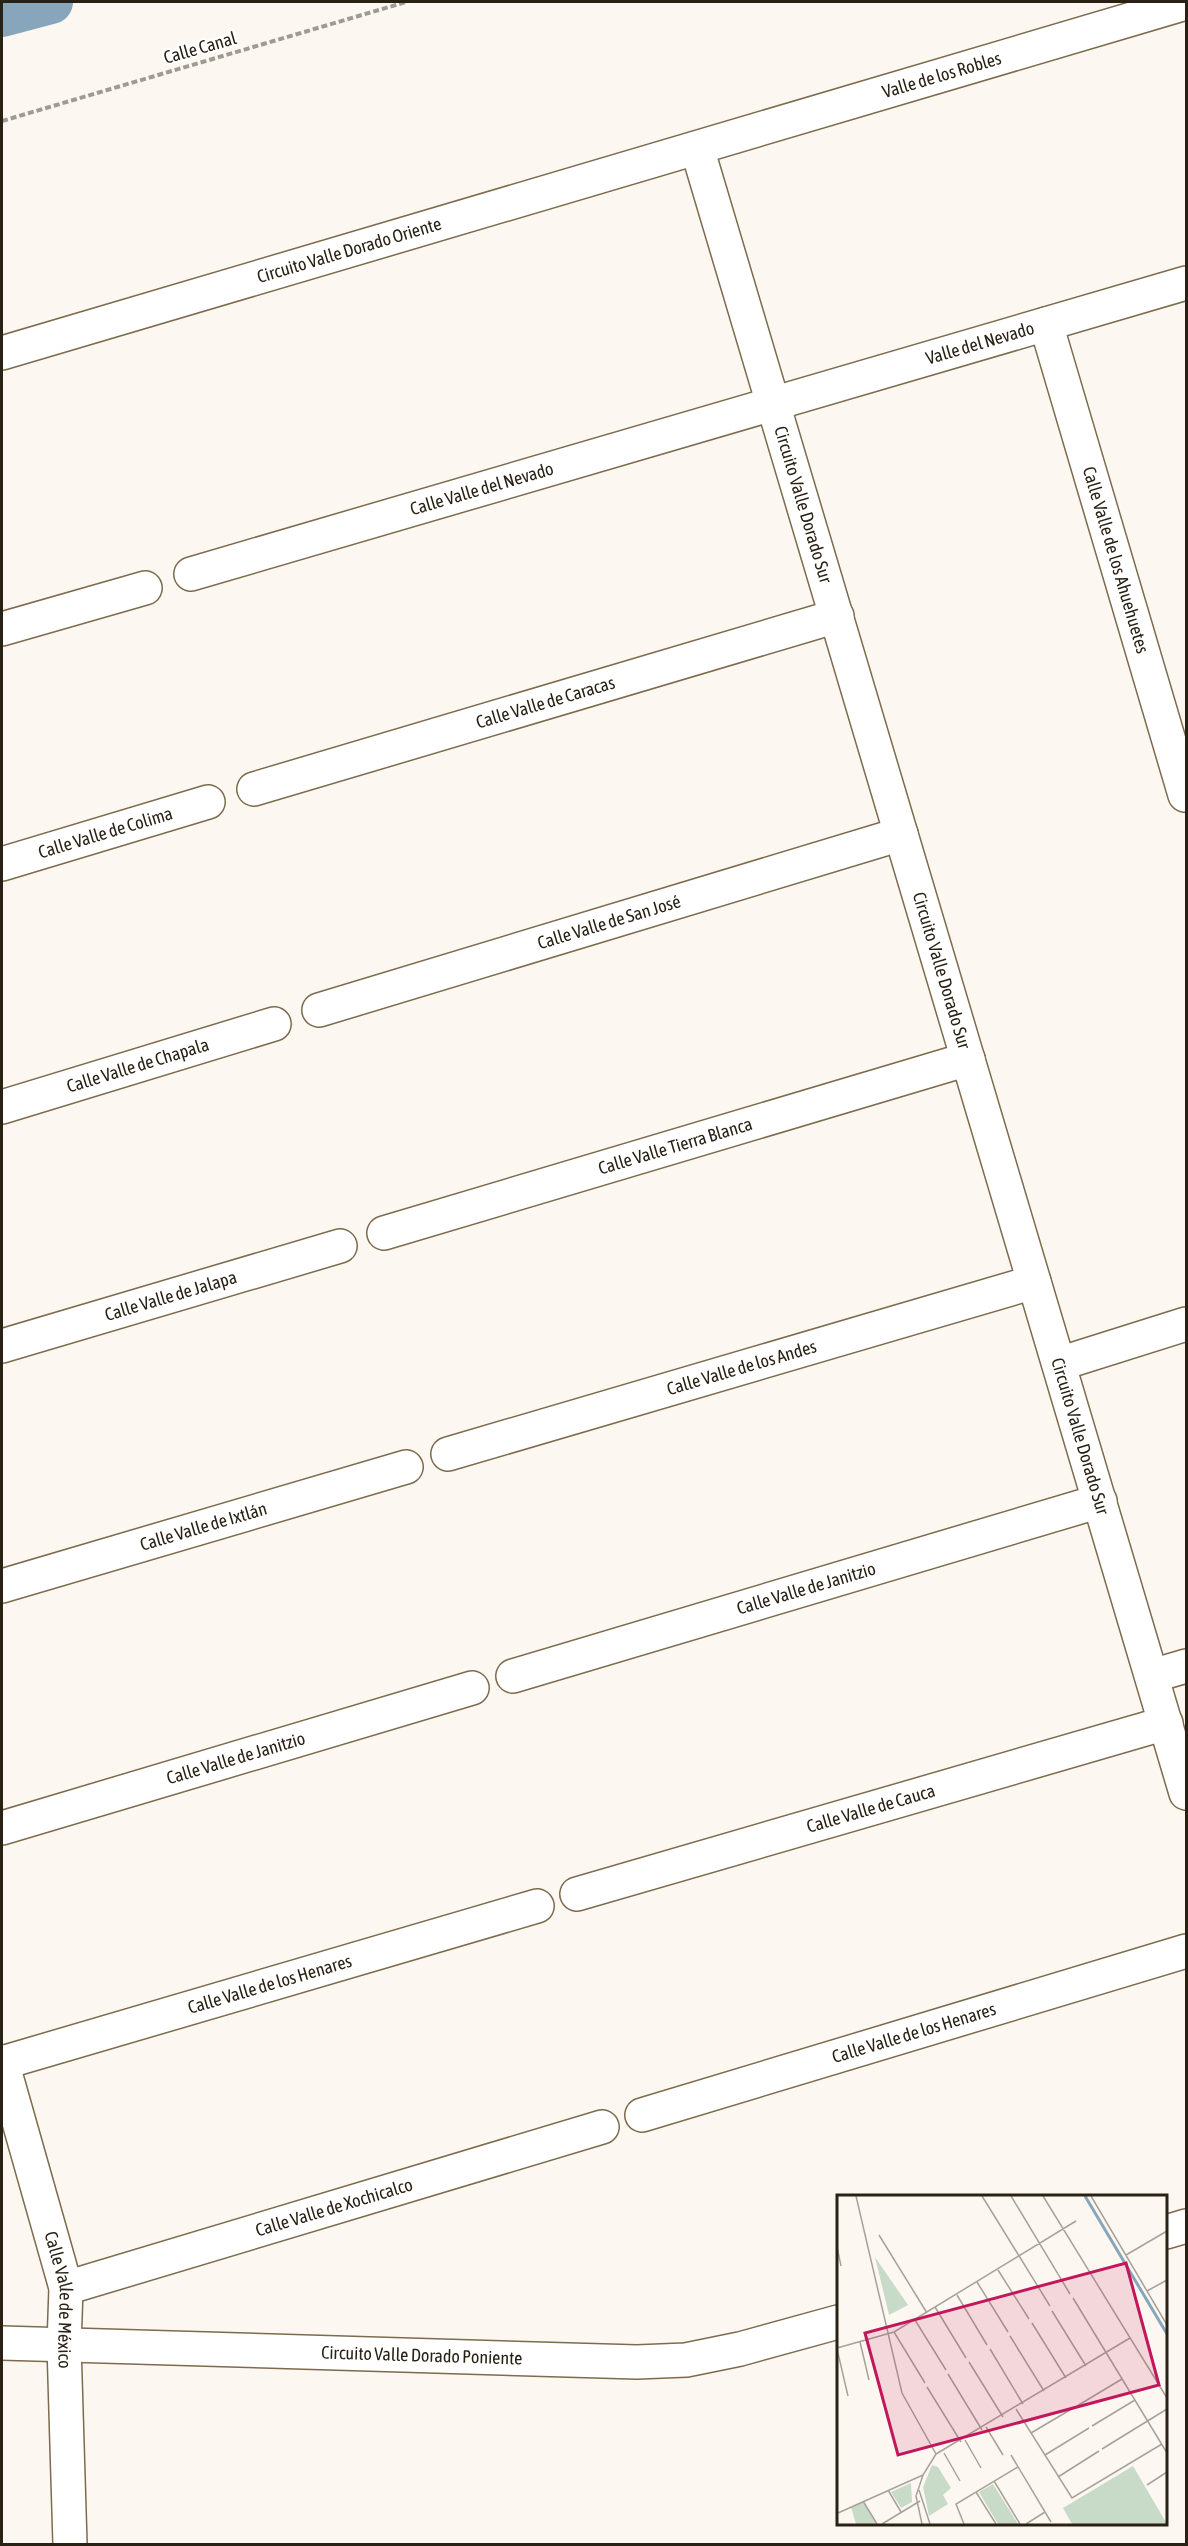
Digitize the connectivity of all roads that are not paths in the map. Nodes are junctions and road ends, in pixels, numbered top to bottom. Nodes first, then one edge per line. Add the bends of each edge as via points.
1 (1186, 3) edge
2 (697, 148) junction
3 (1186, 283) edge
4 (1046, 324) junction
5 (2, 353) edge
6 (773, 404) junction
7 (191, 574) dead end
8 (145, 588) dead end
9 (837, 616) junction
10 (2, 629) edge
11 (254, 789) dead end
12 (1185, 795) dead end
13 (208, 802) dead end
14 (901, 834) junction
15 (2, 864) edge
16 (319, 1010) dead end
17 (274, 1024) dead end
18 (968, 1059) junction
19 (2, 1107) edge
20 (384, 1233) dead end
21 (340, 1246) dead end
22 (1034, 1282) junction
23 (1186, 1324) edge
24 (2, 1346) edge
25 (1059, 1364) junction
26 (448, 1454) dead end
27 (406, 1467) dead end
28 (1100, 1502) junction
29 (2, 1586) edge
30 (1186, 1666) edge
31 (513, 1676) dead end
32 (1152, 1676) junction
33 (472, 1688) dead end
34 (1166, 1722) junction
35 (1186, 1793) edge
36 (2, 1828) edge
37 (577, 1894) dead end
38 (537, 1906) dead end
39 (1186, 1951) edge
40 (2, 2063) edge
41 (642, 2115) dead end
42 (602, 2127) dead end
43 (1186, 2226) edge
44 (1167, 2232) edge
45 (66, 2288) junction
46 (837, 2322) edge
47 (2, 2343) edge
48 (64, 2345) junction
49 (70, 2544) edge

1 - 2 street, Valle de los Robles
2 - 5 street, Circuito Valle Dorado Oriente
2 - 6 street, Circuito Valle Dorado Sur
3 - 4 street, Valle del Nevado
4 - 6 street, Valle del Nevado
4 - 12 street, Calle Valle de los Ahuehuetes
6 - 7 street, Calle Valle del Nevado
6 - 9 street, Circuito Valle Dorado Sur
8 - 10 street
9 - 11 street, Calle Valle de Caracas
9 - 14 street, Circuito Valle Dorado Sur
13 - 15 street, Calle Valle de Colima
14 - 16 street, Calle Valle de San José
14 - 18 street, Circuito Valle Dorado Sur
17 - 19 street, Calle Valle de Chapala
18 - 20 street, Calle Valle Tierra Blanca
18 - 22 street, Circuito Valle Dorado Sur
21 - 24 street, Calle Valle de Jalapa
22 - 25 street, Circuito Valle Dorado Sur
22 - 26 street, Calle Valle de los Andes
23 - 25 street
25 - 28 street, Circuito Valle Dorado Sur
27 - 29 street, Calle Valle de Ixtlán
28 - 31 street, Calle Valle de Janitzio
28 - 32 street, Circuito Valle Dorado Sur
30 - 32 street
32 - 34 street, Circuito Valle Dorado Sur
33 - 36 street, Calle Valle de Janitzio
34 - 35 street, Circuito Valle Dorado Sur
34 - 37 street, Calle Valle de Cauca
38 - 40 street, Calle Valle de los Henares
39 - 41 street, Calle Valle de los Henares
40 - 45 street, Calle Valle de México
42 - 45 street, Calle Valle de Xochicalco
43 - 44 street
45 - 48 street, Calle Valle de México
46 - 48 street, Circuito Valle Dorado Poniente via 686,2360 637,2362
47 - 48 street, Circuito Valle Dorado Poniente
48 - 49 street, Calle Valle de México

